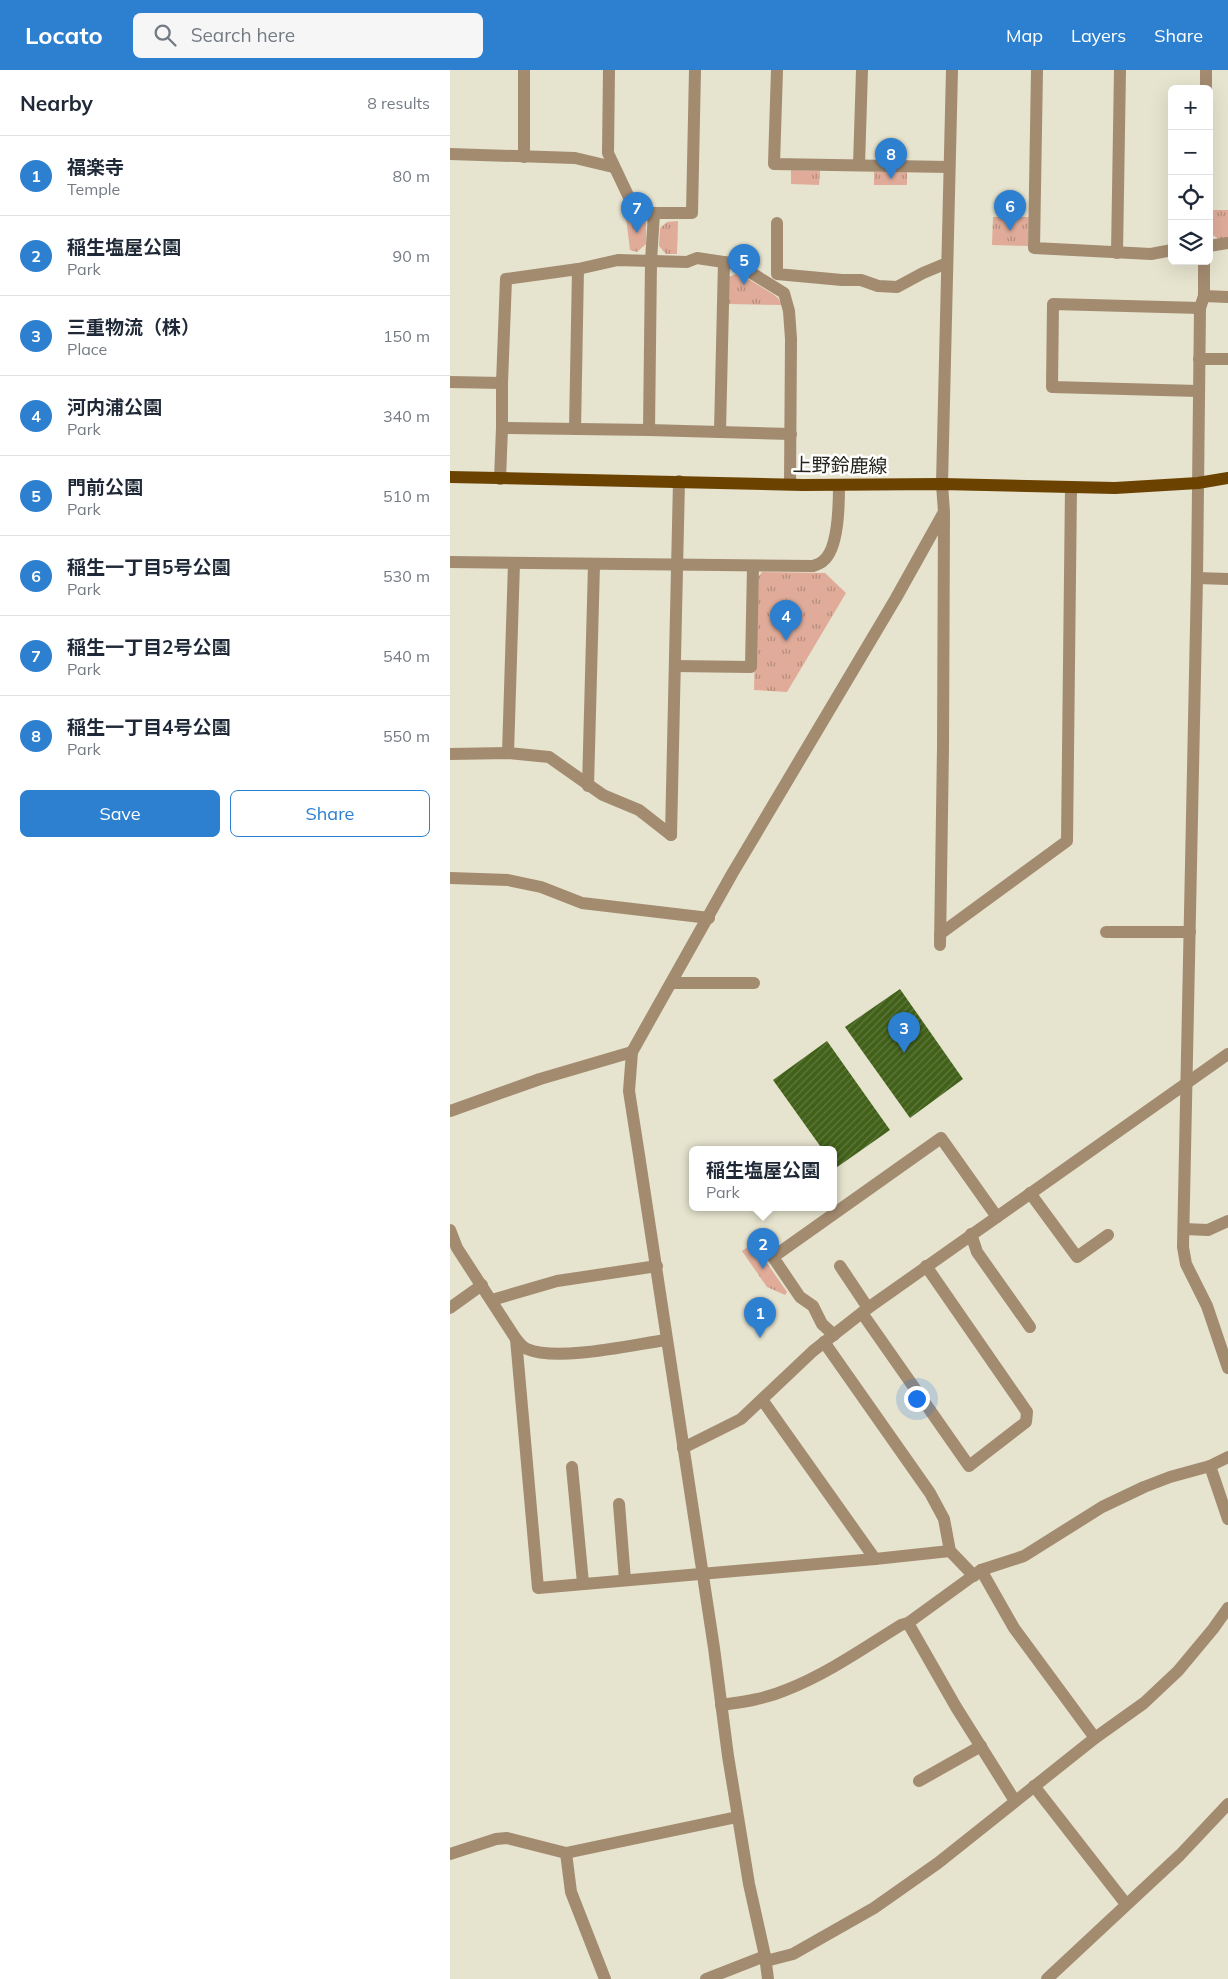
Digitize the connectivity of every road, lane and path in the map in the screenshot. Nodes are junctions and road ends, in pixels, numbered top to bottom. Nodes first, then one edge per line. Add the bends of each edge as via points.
1 (524, 70) edge
2 (609, 70) edge
3 (695, 70) edge
4 (777, 70) edge
5 (862, 70) edge
6 (952, 70) edge
7 (1037, 70) edge
8 (1120, 70) edge
9 (1206, 70) edge
10 (1206, 85) edge
11 (450, 154) edge
12 (524, 157) junction
13 (859, 165) junction
14 (613, 167) junction
15 (950, 167) junction
16 (654, 213) junction
17 (778, 223) dead end
18 (1228, 243) edge
19 (1213, 245) edge
20 (1168, 251) edge
21 (1117, 253) junction
22 (651, 261) junction
23 (724, 262) junction
24 (947, 263) junction
25 (1204, 265) edge
26 (578, 269) junction
27 (1228, 297) edge
28 (1202, 302) junction
29 (1199, 359) junction
30 (1228, 359) edge
31 (450, 382) edge
32 (502, 383) junction
33 (1198, 391) junction
34 (502, 428) junction
35 (575, 429) junction
36 (649, 430) junction
37 (720, 431) junction
38 (791, 434) junction
39 (450, 477) edge
40 (500, 478) junction
41 (1228, 478) edge
42 (679, 481) junction
43 (790, 483) junction
44 (1198, 483) junction
45 (942, 484) junction
46 (839, 485) junction
47 (1071, 487) junction
48 (944, 512) junction
49 (450, 562) edge
50 (514, 563) junction
51 (594, 565) junction
52 (678, 565) junction
53 (753, 566) junction
54 (1197, 578) junction
55 (1228, 579) edge
56 (675, 666) junction
57 (508, 753) junction
58 (450, 754) edge
59 (588, 786) junction
60 (450, 878) edge
61 (709, 918) junction
62 (1106, 932) dead end
63 (1190, 932) junction
64 (671, 983) junction
65 (754, 983) dead end
66 (632, 1052) junction
67 (1228, 1054) edge
68 (1187, 1083) junction
69 (450, 1111) edge
70 (1030, 1193) junction
71 (997, 1217) junction
72 (1228, 1221) edge
73 (1184, 1229) junction
74 (450, 1230) edge
75 (971, 1234) junction
76 (1108, 1235) dead end
77 (762, 1241) dead end
78 (773, 1257) junction
79 (657, 1266) junction
80 (840, 1266) dead end
81 (926, 1266) junction
82 (482, 1285) junction
83 (492, 1300) junction
84 (450, 1308) edge
85 (865, 1311) junction
86 (1030, 1327) dead end
87 (516, 1338) junction
88 (829, 1338) junction
89 (666, 1340) junction
90 (1228, 1368) edge
91 (763, 1401) junction
92 (683, 1448) junction
93 (1228, 1457) edge
94 (1210, 1466) junction
95 (572, 1467) dead end
96 (619, 1504) dead end
97 (1228, 1519) edge
98 (950, 1551) junction
99 (875, 1559) junction
100 (978, 1573) junction
101 (702, 1574) junction
102 (626, 1580) junction
103 (583, 1583) junction
104 (1228, 1608) edge
105 (908, 1624) junction
106 (721, 1705) junction
107 (1095, 1738) junction
108 (981, 1746) junction
109 (919, 1781) dead end
110 (1034, 1786) junction
111 (1015, 1801) junction
112 (1228, 1804) edge
113 (737, 1817) junction
114 (566, 1853) junction
115 (450, 1854) edge
116 (1126, 1904) junction
117 (766, 1959) junction
118 (605, 1979) edge
119 (706, 1979) edge
120 (768, 1979) edge
121 (1047, 1979) edge

1 - 12 street
2 - 14 street via 608,154
3 - 16 street via 692,213
4 - 13 street via 774,164
5 - 13 street
6 - 15 street
7 - 21 street via 1034,248
8 - 21 street
9 - 10 street
11 - 12 street
12 - 14 street via 575,158
13 - 15 street
14 - 16 street via 634,208
15 - 24 street
16 - 22 street
17 - 24 street via 777,274 862,280 878,286 897,287
18 - 19 street
20 - 21 street
22 - 23 street via 687,262 697,258
22 - 26 street via 618,260
22 - 36 street
23 - 37 street
23 - 38 street via 737,264 784,293 791,339
24 - 45 street
25 - 28 street
26 - 32 street via 506,279
26 - 35 street
27 - 28 street
28 - 29 street
28 - 33 street via 1053,304 1052,387
29 - 30 street
29 - 33 street
31 - 32 street
32 - 34 street
33 - 44 street
34 - 35 street
34 - 40 street
35 - 36 street
36 - 37 street
37 - 38 street
38 - 43 street
39 - 40 main road, 上野鈴鹿線
40 - 42 main road, 上野鈴鹿線
41 - 44 main road, 上野鈴鹿線
42 - 43 main road, 上野鈴鹿線
42 - 52 street
43 - 46 main road, 上野鈴鹿線
44 - 47 main road, 上野鈴鹿線
44 - 54 street
45 - 46 main road, 上野鈴鹿線
45 - 47 main road, 上野鈴鹿線
45 - 48 street
46 - 53 street via 838,526 824,561 813,566
47 - 48 street via 1067,841 940,939
48 - 61 street
49 - 50 street
50 - 51 street
50 - 57 street
51 - 52 street
51 - 59 street
52 - 53 street
52 - 56 street
53 - 56 street via 750,666
54 - 55 street
54 - 63 street
56 - 59 street via 671,835 639,810
57 - 58 street
57 - 59 street via 549,757
60 - 61 street via 508,880 541,887 582,903
61 - 64 street
62 - 63 street
63 - 68 street
64 - 65 street
64 - 66 street
66 - 69 street via 540,1079
66 - 79 street via 630,1091
67 - 68 street
68 - 70 street
68 - 73 street
70 - 71 street
70 - 76 street via 1077,1257
71 - 75 street
71 - 78 street via 941,1138
72 - 73 street via 1208,1230
73 - 90 street via 1186,1264 1207,1306
74 - 82 street via 457,1248
75 - 81 street
75 - 86 street via 977,1252
77 - 78 street
78 - 88 street via 800,1297 813,1306
79 - 83 street via 557,1281
79 - 89 street
80 - 85 street
81 - 85 street
81 - 85 street via 1027,1412 1026,1422 969,1466
82 - 83 street
82 - 84 street
83 - 87 street
85 - 88 street
87 - 89 street via 524,1348 540,1354 564,1355
87 - 103 street via 538,1588
88 - 91 street
88 - 98 street via 930,1493 944,1519
89 - 92 street
91 - 92 street via 731,1426
91 - 99 street
92 - 101 street
93 - 94 street
94 - 97 street
94 - 100 street via 1170,1477 1128,1494 1024,1556
95 - 103 street
96 - 102 street
98 - 99 street
98 - 100 street
99 - 101 street
100 - 105 street
100 - 107 street
101 - 102 street
101 - 106 street
102 - 103 street
104 - 107 street via 1178,1671 1144,1703
105 - 106 street via 786,1691
105 - 108 street
106 - 113 street
107 - 110 street
108 - 109 street
108 - 111 street
110 - 111 street
110 - 116 street
111 - 117 street via 938,1863 874,1908 793,1954
112 - 116 street via 1180,1855
113 - 114 street
113 - 117 street
114 - 115 street via 507,1838
114 - 118 street via 571,1892
116 - 121 street
117 - 119 street
117 - 120 street

